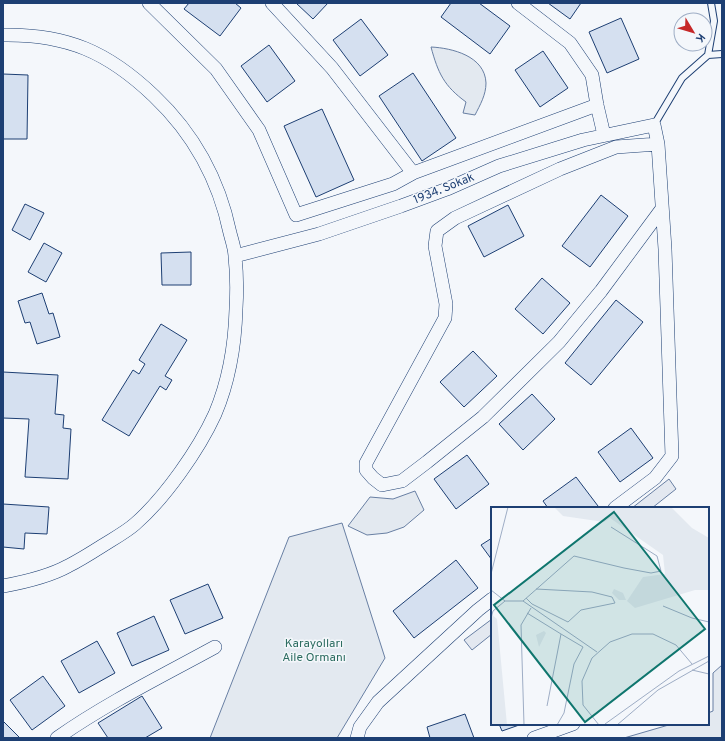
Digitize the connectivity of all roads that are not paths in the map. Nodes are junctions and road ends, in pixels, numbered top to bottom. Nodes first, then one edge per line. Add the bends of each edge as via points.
1 (149, 3) edge
2 (272, 3) edge
3 (518, 3) edge
4 (711, 3) edge
5 (3, 35) edge
6 (722, 54) edge
7 (708, 55) junction
8 (597, 105) junction
9 (654, 125) junction
10 (604, 136) junction
11 (658, 144) junction
12 (413, 173) junction
13 (661, 210) junction
14 (235, 256) junction
15 (616, 507) edge
16 (3, 586) edge
17 (491, 600) edge
18 (215, 647) dead end
19 (570, 725) edge
20 (57, 738) edge
21 (357, 738) edge
22 (534, 738) edge

1 - 12 street via 216,69 259,130 296,215 393,184
2 - 12 street via 332,68
3 - 8 street via 570,42 592,75
4 - 7 lane via 714,21
5 - 14 street via 26,34 72,43 119,66 146,88 170,111 196,146 221,197
6 - 7 lane
7 - 9 lane via 682,78
8 - 10 street
8 - 12 street
9 - 10 street, 1934. Sokak
9 - 11 street
10 - 14 street, 1934. Sokak via 499,166 447,189 319,234
11 - 13 street
11 - 13 street via 616,147 560,169 454,218 437,231 435,246 446,304 445,318 366,463 369,474 382,485 402,481 483,417 559,342 601,291
13 - 15 street via 665,249 672,456 655,478
14 - 16 street via 236,336 227,377 215,413 199,444 175,479 135,524 112,540 66,568 23,583
17 - 21 street via 378,702 360,727
18 - 20 street via 117,700
19 - 22 street

